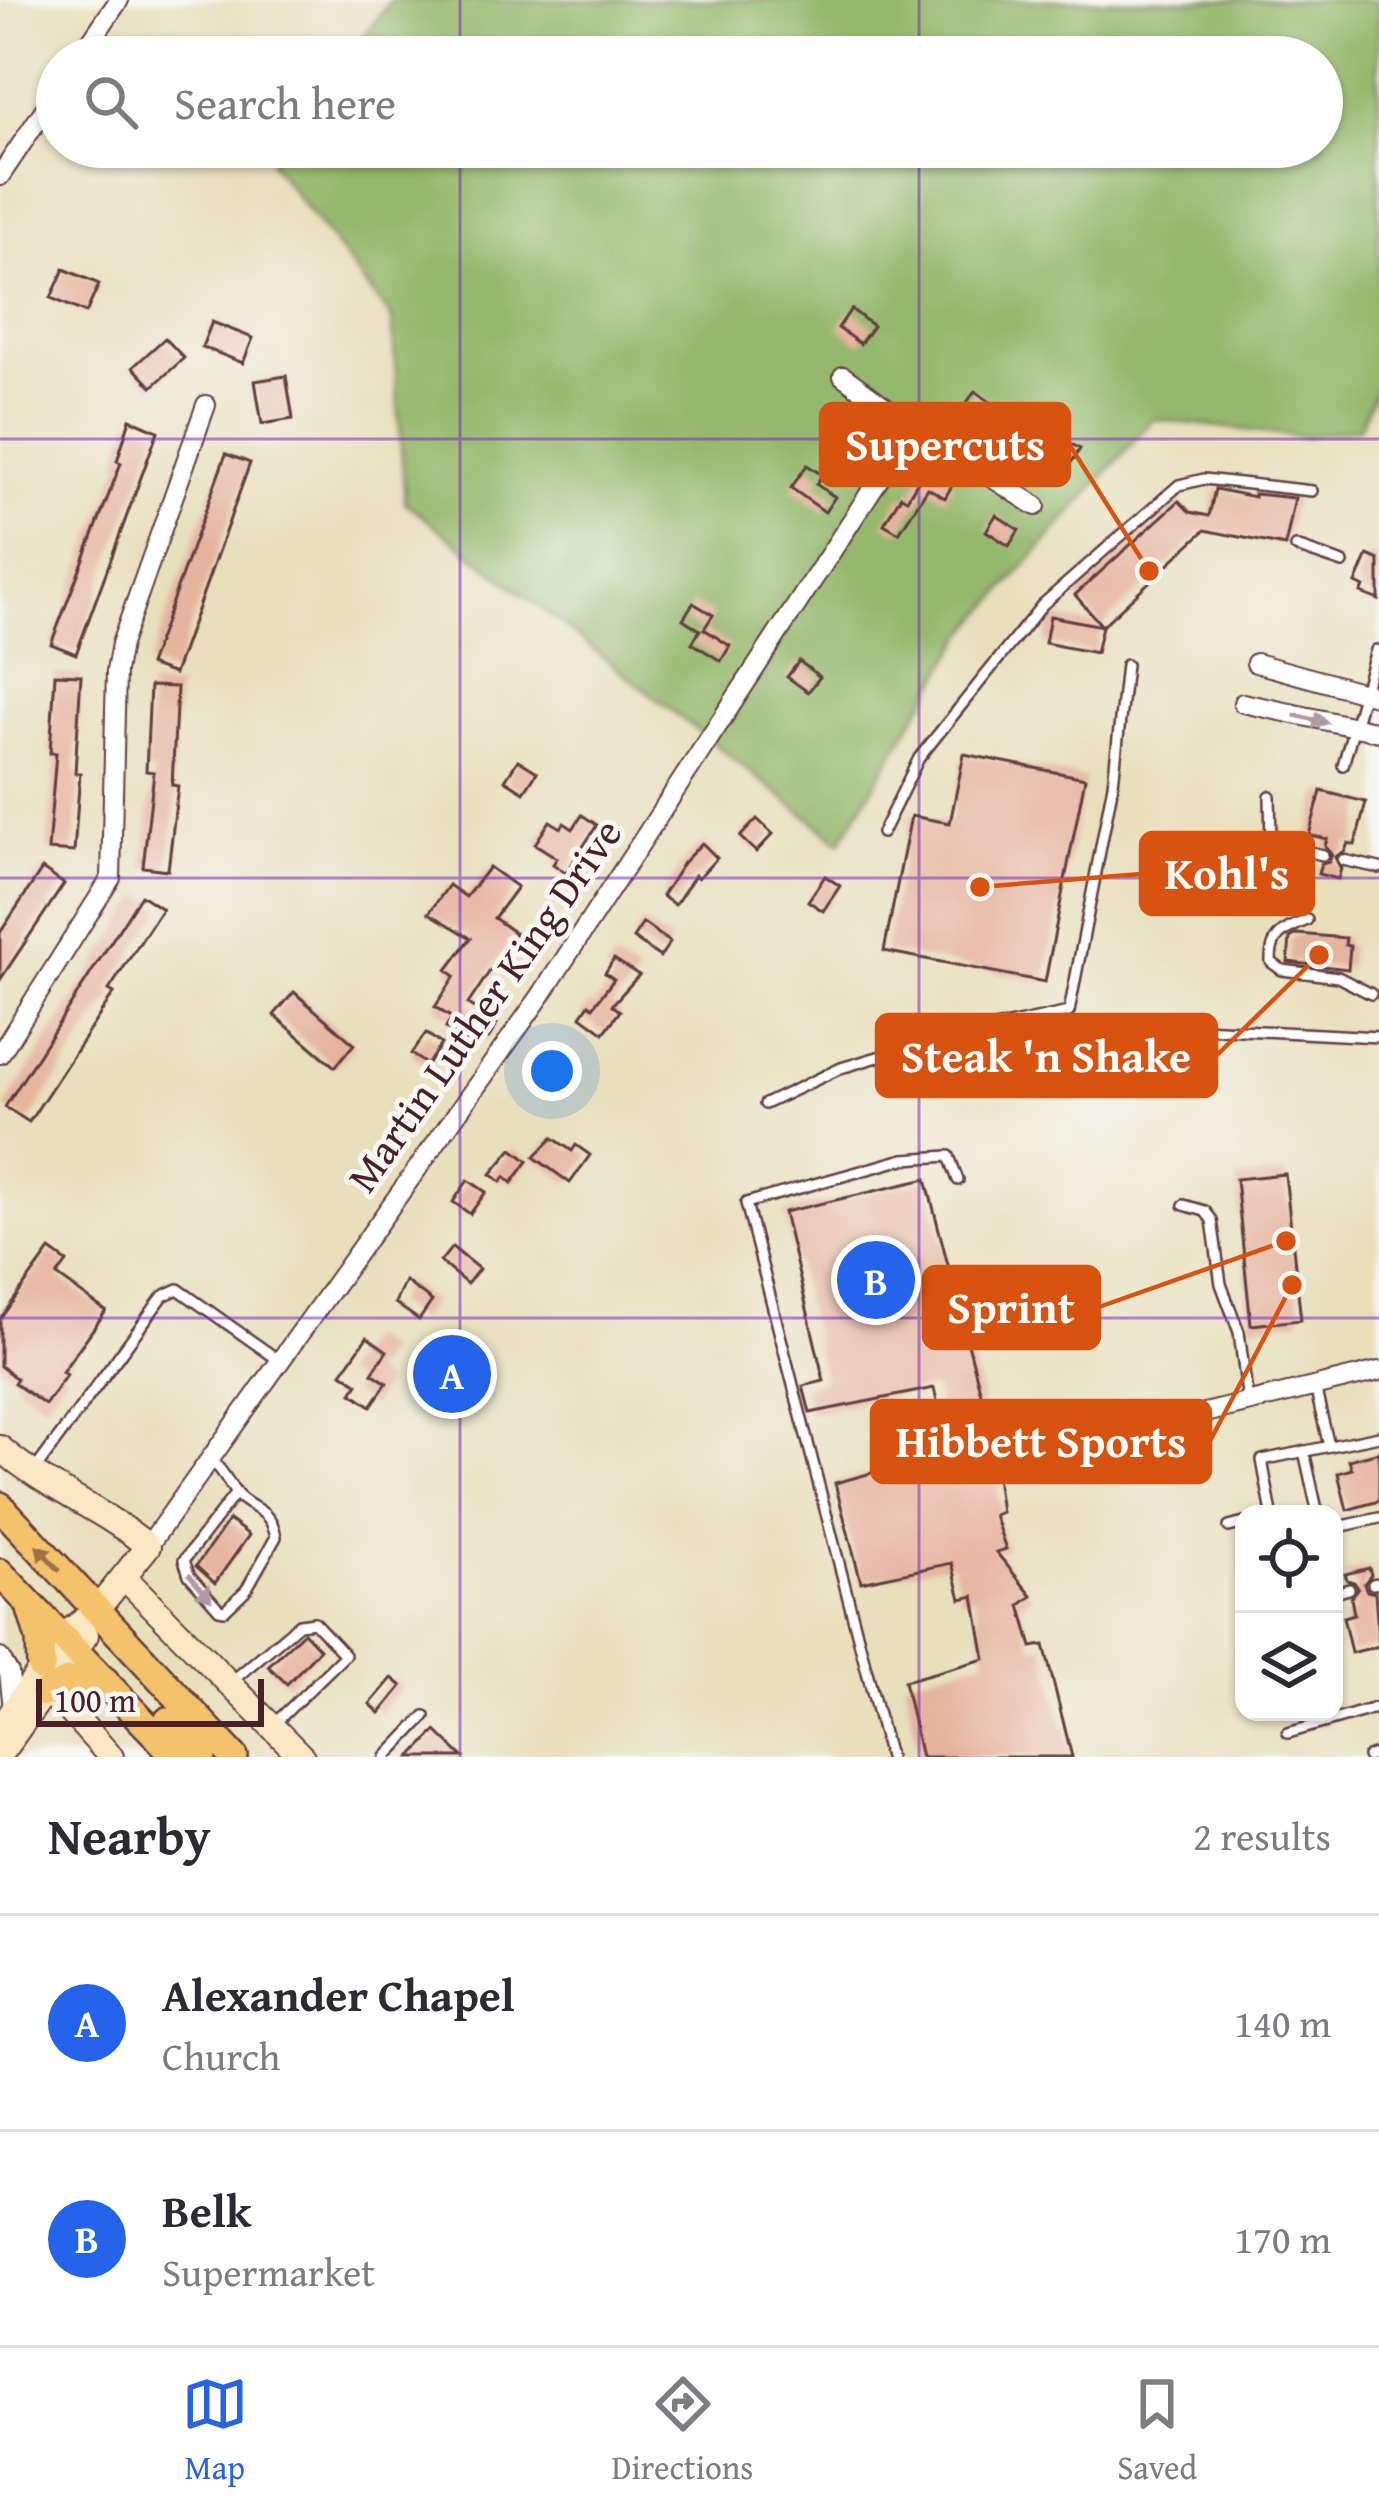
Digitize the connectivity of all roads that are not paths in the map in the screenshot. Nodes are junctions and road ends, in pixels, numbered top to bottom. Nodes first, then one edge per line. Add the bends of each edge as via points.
1 (118, 0) edge
2 (94, 36) edge
3 (36, 122) edge
4 (0, 176) edge
5 (843, 376) dead end
6 (206, 405) dead end
7 (913, 428) junction
8 (1312, 491) dead end
9 (1036, 506) dead end
10 (1296, 547) dead end
11 (1343, 562) dead end
12 (1376, 650) edge
13 (1256, 663) dead end
14 (1126, 664) dead end
15 (1372, 694) edge
16 (1243, 703) dead end
17 (1354, 729) junction
18 (1379, 732) edge
19 (1343, 765) dead end
20 (1270, 796) dead end
21 (882, 833) dead end
22 (1323, 855) dead end
23 (1343, 860) dead end
24 (1379, 868) edge
25 (1307, 920) dead end
26 (1372, 994) dead end
27 (1182, 1027) dead end
28 (1379, 1037) edge
29 (0, 1054) edge
30 (765, 1103) dead end
31 (958, 1180) dead end
32 (1184, 1205) dead end
33 (280, 1361) junction
34 (1379, 1371) edge
35 (1315, 1386) junction
36 (1248, 1402) junction
37 (1205, 1412) joint
38 (1379, 1436) edge
39 (1329, 1446) junction
40 (0, 1448) edge
41 (1304, 1451) junction
42 (210, 1459) junction
43 (1013, 1463) dead end
44 (31, 1475) junction
45 (236, 1494) junction
46 (1270, 1505) edge
47 (1316, 1505) edge
48 (0, 1506) edge
49 (1379, 1518) edge
50 (1235, 1525) edge
51 (1343, 1526) edge
52 (1228, 1527) dead end
53 (148, 1546) junction
54 (0, 1573) edge
55 (124, 1576) junction
56 (1348, 1589) dead end
57 (1343, 1590) edge
58 (28, 1602) junction
59 (80, 1633) junction
60 (3, 1661) edge
61 (43, 1680) junction
62 (105, 1681) junction
63 (230, 1683) junction
64 (1379, 1707) edge
65 (425, 1716) dead end
66 (4, 1721) edge
67 (272, 1726) junction
68 (1288, 1733) dead end
69 (1379, 1753) edge
70 (0, 1754) edge
71 (112, 1757) edge
72 (177, 1757) edge
73 (202, 1757) edge
74 (234, 1757) edge
75 (302, 1757) edge
76 (386, 1757) edge
77 (889, 1757) edge
78 (1368, 1757) edge

1 - 2 street
3 - 4 street
5 - 7 street
6 - 29 street via 121,644 111,878
7 - 9 street
7 - 33 street, Martin Luther King Drive via 540,998
8 - 21 lane via 1204,479 1179,485 1042,604 919,758
10 - 11 lane
12 - 15 lane
13 - 15 street
14 - 30 lane via 1113,784 1069,1012 884,1054
15 - 17 lane
16 -> 17 street
17 - 18 street
17 - 19 lane
20 - 22 lane via 1271,843
23 - 24 lane
25 - 26 lane via 1280,932 1271,962
27 - 28 lane
31 - 77 lane via 949,1156 904,1159 746,1204
32 - 36 lane via 1212,1220
33 - 42 street, Martin Luther King Drive
33 - 44 lane via 178,1289 163,1296
34 - 35 street
35 - 36 street
35 - 39 lane
36 - 37 street
37 - 43 lane
38 - 39 lane
39 - 41 lane
40 - 44 street
41 - 46 lane via 1262,1460
41 - 47 lane
42 - 45 lane
42 - 53 street, Martin Luther King Drive
44 - 53 street
45 -> 45 lane via 184,1560 225,1610 276,1537 269,1517
59 -> 48 main road
49 - 51 lane
50 - 52 lane
53 - 55 street, Martin Luther King Drive
54 - 58 main road
55 - 59 street, Martin Luther King Drive
55 - 63 street
56 - 57 lane
58 - 59 main road
58 - 61 main road
59 - 61 street, Martin Luther King Drive
59 - 62 main road
59 - 73 main road
59 - 74 main road
60 - 61 street
60 - 66 street
61 - 62 main road
61 - 66 street, Martin Luther King Drive
61 - 70 street, Martin Luther King Drive
61 - 71 street
62 - 72 main road
63 - 67 street
63 - 67 lane via 299,1624 314,1622 345,1655
64 - 68 lane
65 - 76 lane
67 - 75 street
69 - 78 lane

